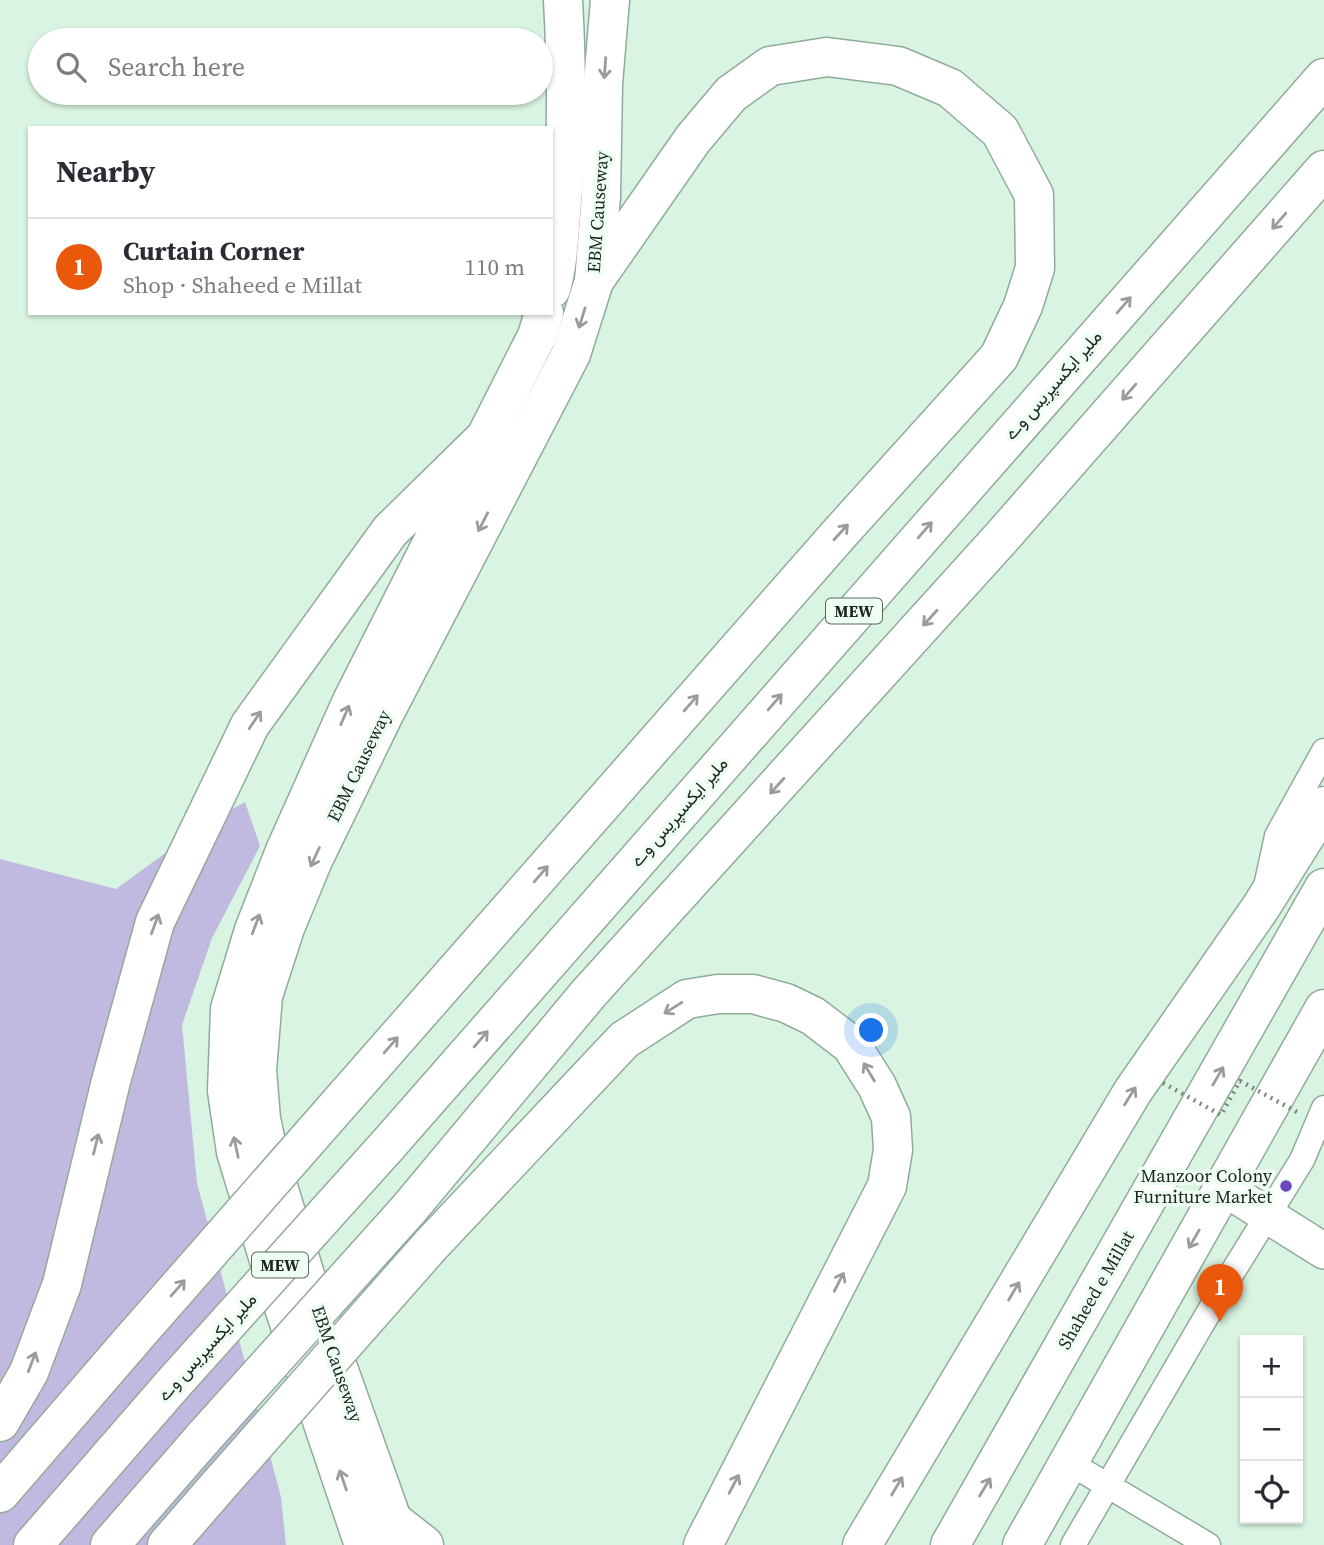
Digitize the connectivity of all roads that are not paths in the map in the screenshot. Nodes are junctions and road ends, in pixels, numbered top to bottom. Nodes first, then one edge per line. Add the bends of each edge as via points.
1 (564, 0) edge
2 (610, 0) edge
3 (1324, 78) edge
4 (1324, 170) edge
5 (594, 281) junction
6 (553, 282) edge
7 (543, 315) edge
8 (486, 436) junction
9 (1324, 751) edge
10 (1324, 806) edge
11 (1324, 888) edge
12 (1261, 906) junction
13 (1324, 1009) edge
14 (1315, 1119) edge
15 (1224, 1188) junction
16 (1268, 1215) junction
17 (1324, 1251) edge
18 (0, 1422) edge
19 (1068, 1462) junction
20 (1107, 1485) junction
21 (0, 1493) edge
22 (396, 1533) edge
23 (33, 1545) edge
24 (110, 1545) edge
25 (167, 1545) edge
26 (364, 1545) edge
27 (424, 1545) edge
28 (703, 1545) edge
29 (862, 1545) edge
30 (950, 1545) edge
31 (1022, 1545) edge
32 (1073, 1545) edge
33 (1208, 1545) edge

1 - 6 main road, EBM Causeway via 567,101
2 -> 5 main road, EBM Causeway
23 -> 3 main road, ملیر ایکسپریس وے / MEW, bridge
4 -> 24 main road, bridge via 1001,538 589,993 408,1210
21 -> 5 main road, bridge via 999,357 1035,268 1034,195 1000,131 950,88 898,66 827,57 770,66 730,94 693,139
5 -> 22 main road, EBM Causeway via 571,354 313,860 263,996 257,1070 269,1157 305,1275
7 - 8 main road, EBM Causeway via 537,337
18 -> 8 main road via 29,1372 62,1284 155,922 250,725 390,531
26 -> 8 main road, EBM Causeway via 236,1152 227,1091 230,1009 285,851 352,701
9 - 12 street via 1277,836
10 - 12 main road
30 -> 11 main road, Shaheed e Millat
29 -> 12 main road via 1133,1091
13 - 15 main road
14 - 16 street via 1302,1160
15 - 16 street
15 -> 19 main road
16 - 17 street
16 - 20 street
19 - 20 street
19 - 31 main road
20 - 32 street
20 - 33 street
22 - 27 main road
28 -> 25 main road, bridge via 887,1186 893,1150 891,1117 851,1045 813,1016 753,994 687,999 624,1040 430,1246

